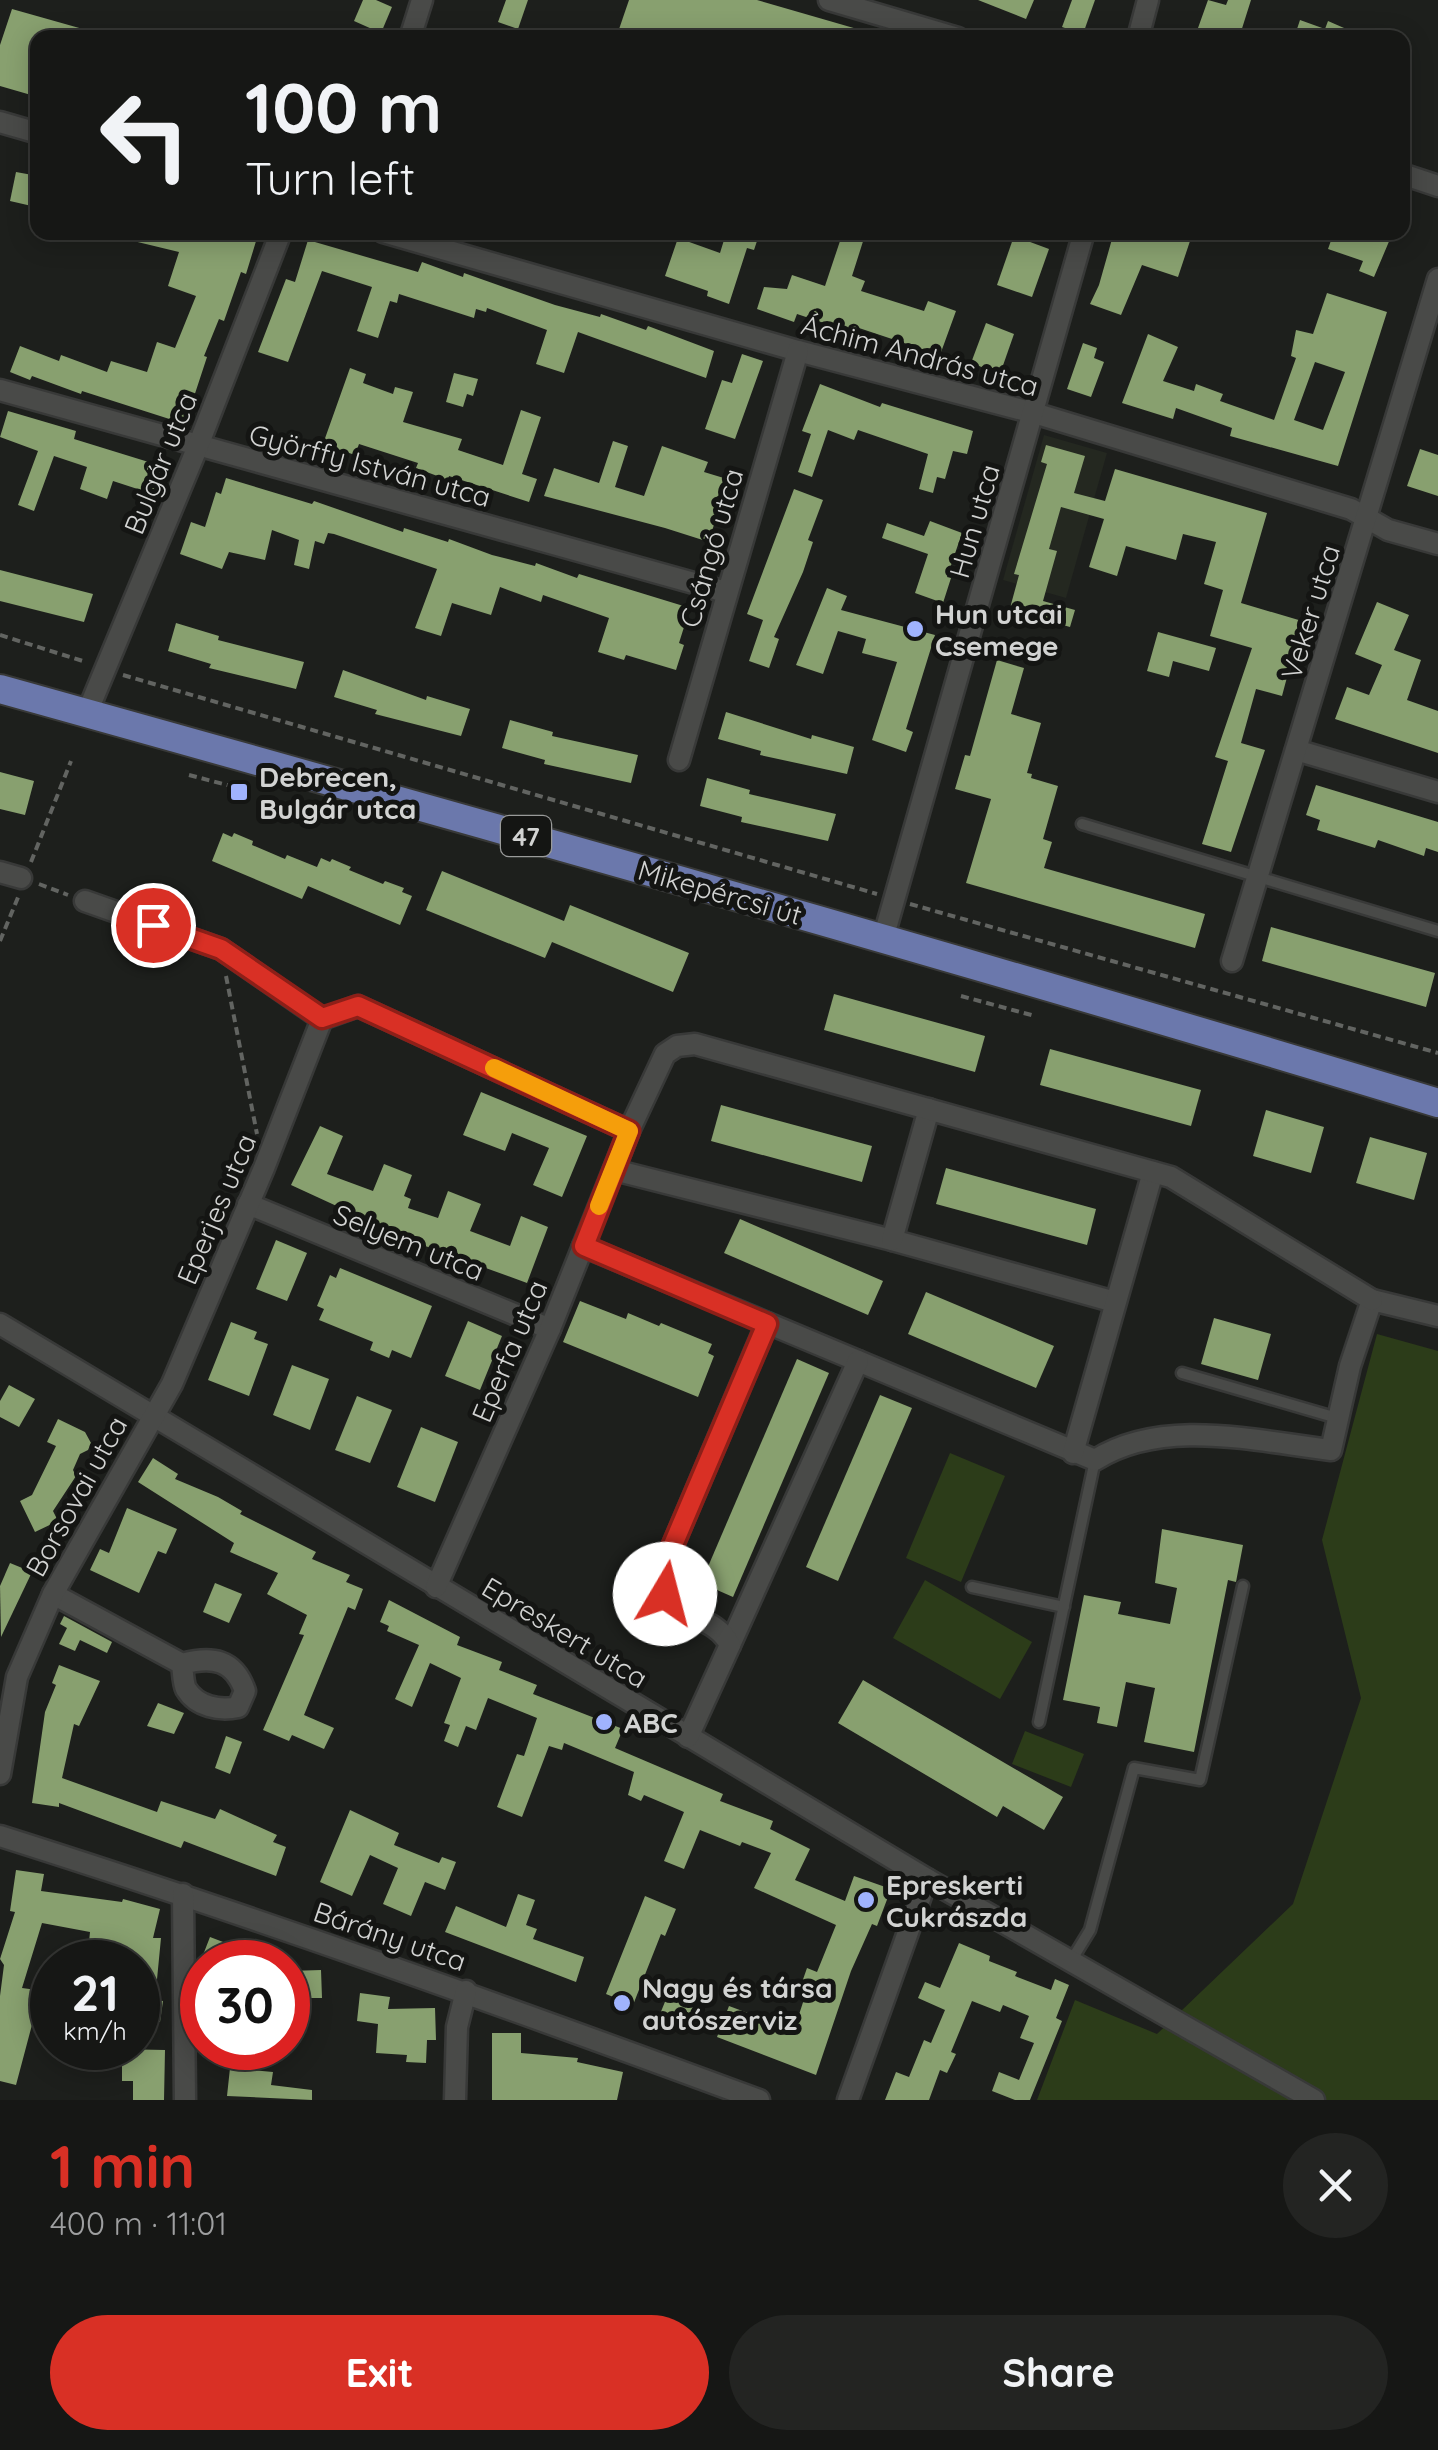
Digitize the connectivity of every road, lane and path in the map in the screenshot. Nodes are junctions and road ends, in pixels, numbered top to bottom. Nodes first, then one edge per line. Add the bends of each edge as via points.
1 (422, 0) edge
2 (829, 0) edge
3 (1148, 0) edge
4 (413, 30) edge
5 (931, 30) edge
6 (1140, 30) edge
7 (0, 122) edge
8 (30, 131) edge
9 (1410, 177) edge
10 (1438, 186) edge
11 (278, 240) edge
12 (411, 240) edge
13 (1082, 240) edge
14 (1438, 279) edge
15 (798, 351) junction
16 (0, 390) edge
17 (1034, 413) junction
18 (198, 446) junction
19 (1367, 519) junction
20 (1438, 544) edge
21 (726, 592) junction
22 (0, 635) edge
23 (105, 669) junction
24 (0, 688) edge
25 (87, 713) junction
26 (1296, 750) junction
27 (680, 760) dead end
28 (71, 761) dead end
29 (189, 775) dead end
30 (250, 791) dead end
31 (1438, 792) edge
32 (1082, 824) dead end
33 (15, 876) edge
34 (1258, 877) junction
35 (85, 900) joint
36 (895, 900) junction
37 (1438, 931) edge
38 (883, 939) junction
39 (0, 941) edge
40 (221, 949) junction
41 (1232, 961) dead end
42 (962, 996) dead end
43 (1034, 1016) dead end
44 (322, 1018) junction
45 (1438, 1053) edge
46 (1438, 1103) edge
47 (928, 1110) junction
48 (629, 1131) junction
49 (264, 1168) junction
50 (614, 1170) junction
51 (1152, 1172) junction
52 (248, 1204) junction
53 (892, 1240) junction
54 (584, 1246) junction
55 (1372, 1300) junction
56 (1115, 1302) junction
57 (1438, 1316) edge
58 (0, 1324) edge
59 (767, 1324) junction
60 (550, 1330) junction
61 (858, 1361) junction
62 (1182, 1373) dead end
63 (151, 1417) junction
64 (1338, 1418) junction
65 (1074, 1453) junction
66 (1095, 1460) junction
67 (1243, 1586) dead end
68 (436, 1587) junction
69 (972, 1587) dead end
70 (54, 1594) junction
71 (1064, 1607) junction
72 (730, 1645) junction
73 (182, 1664) dead end
74 (9, 1673) edge
75 (1038, 1722) dead end
76 (688, 1736) junction
77 (0, 1774) edge
78 (0, 1836) edge
79 (927, 1879) junction
80 (183, 1894) junction
81 (1072, 1960) junction
82 (466, 1992) junction
83 (185, 2100) edge
84 (456, 2100) edge
85 (758, 2100) edge
86 (848, 2100) edge
87 (1314, 2100) edge

1 - 4 street
2 - 5 street
3 - 6 street
7 - 8 street
9 - 10 street
11 - 18 street, Bulgár utca
12 - 15 street, Áchim András utca
13 - 17 street, Hun utca
14 - 19 street, Veker utca
15 - 17 street, Áchim András utca
15 - 21 street, Csángó utca
16 - 18 street, Györffy István utca
17 - 19 street, Áchim András utca
17 - 36 street, Hun utca
18 - 21 street, Györffy István utca
18 - 23 street, Bulgár utca
19 - 20 street, Áchim András utca
19 - 26 street, Veker utca
21 - 27 street, Csángó utca
22 - 23 path
23 - 25 street, Bulgár utca
23 - 36 path
24 - 25 main road, Mikepércsi út / 47
25 - 38 main road, Mikepércsi út / 47
26 - 31 street
26 - 34 street, Veker utca
28 - 33 path
29 - 30 path
32 - 34 lane
33 - 35 path
33 - 39 path
34 - 37 lane
34 - 41 street, Veker utca
35 - 40 street
36 - 38 street, Hun utca
36 - 45 path
38 - 46 main road, Mikepércsi út / 47
40 - 44 street
40 - 49 path
42 - 43 path
44 - 48 street via 358,1006
44 - 49 street, Eperjes utca
47 - 48 street, Eperfa utca via 695,1044 665,1054
47 - 51 street
47 - 53 street
48 - 50 street, Eperfa utca
49 - 52 street, Eperjes utca
50 - 53 street
50 - 54 street, Eperfa utca
51 - 55 street via 1171,1177
51 - 56 street
52 - 60 street, Selyem utca
52 - 63 street, Eperjes utca via 172,1384
53 - 56 street
54 - 59 street
54 - 60 street, Eperfa utca
55 - 57 street
55 - 64 street
56 - 65 street
58 - 63 street, Epreskert utca
59 - 61 street
59 - 72 street via 662,1580 672,1606 724,1632
60 - 68 street, Eperfa utca
61 - 65 street
61 - 72 street
62 - 64 lane
63 - 68 street, Epreskert utca
63 - 70 street, Borsovai utca
64 - 66 street via 1331,1450 1222,1437 1142,1438
65 - 66 street
66 - 71 lane
67 - 81 lane via 1200,1780 1134,1768 1090,1930
68 - 76 street, Epreskert utca
69 - 71 lane
70 - 73 street
70 - 74 street, Borsovai utca
71 - 75 lane
72 - 76 street
74 - 77 street, Borsovai utca
76 - 79 street, Epreskert utca
78 - 80 street, Bárány utca
79 - 81 street, Epreskert utca
79 - 86 street
80 - 82 street, Bárány utca
80 - 83 street
81 - 87 street, Epreskert utca
82 - 84 street via 456,2028
82 - 85 street, Bárány utca

